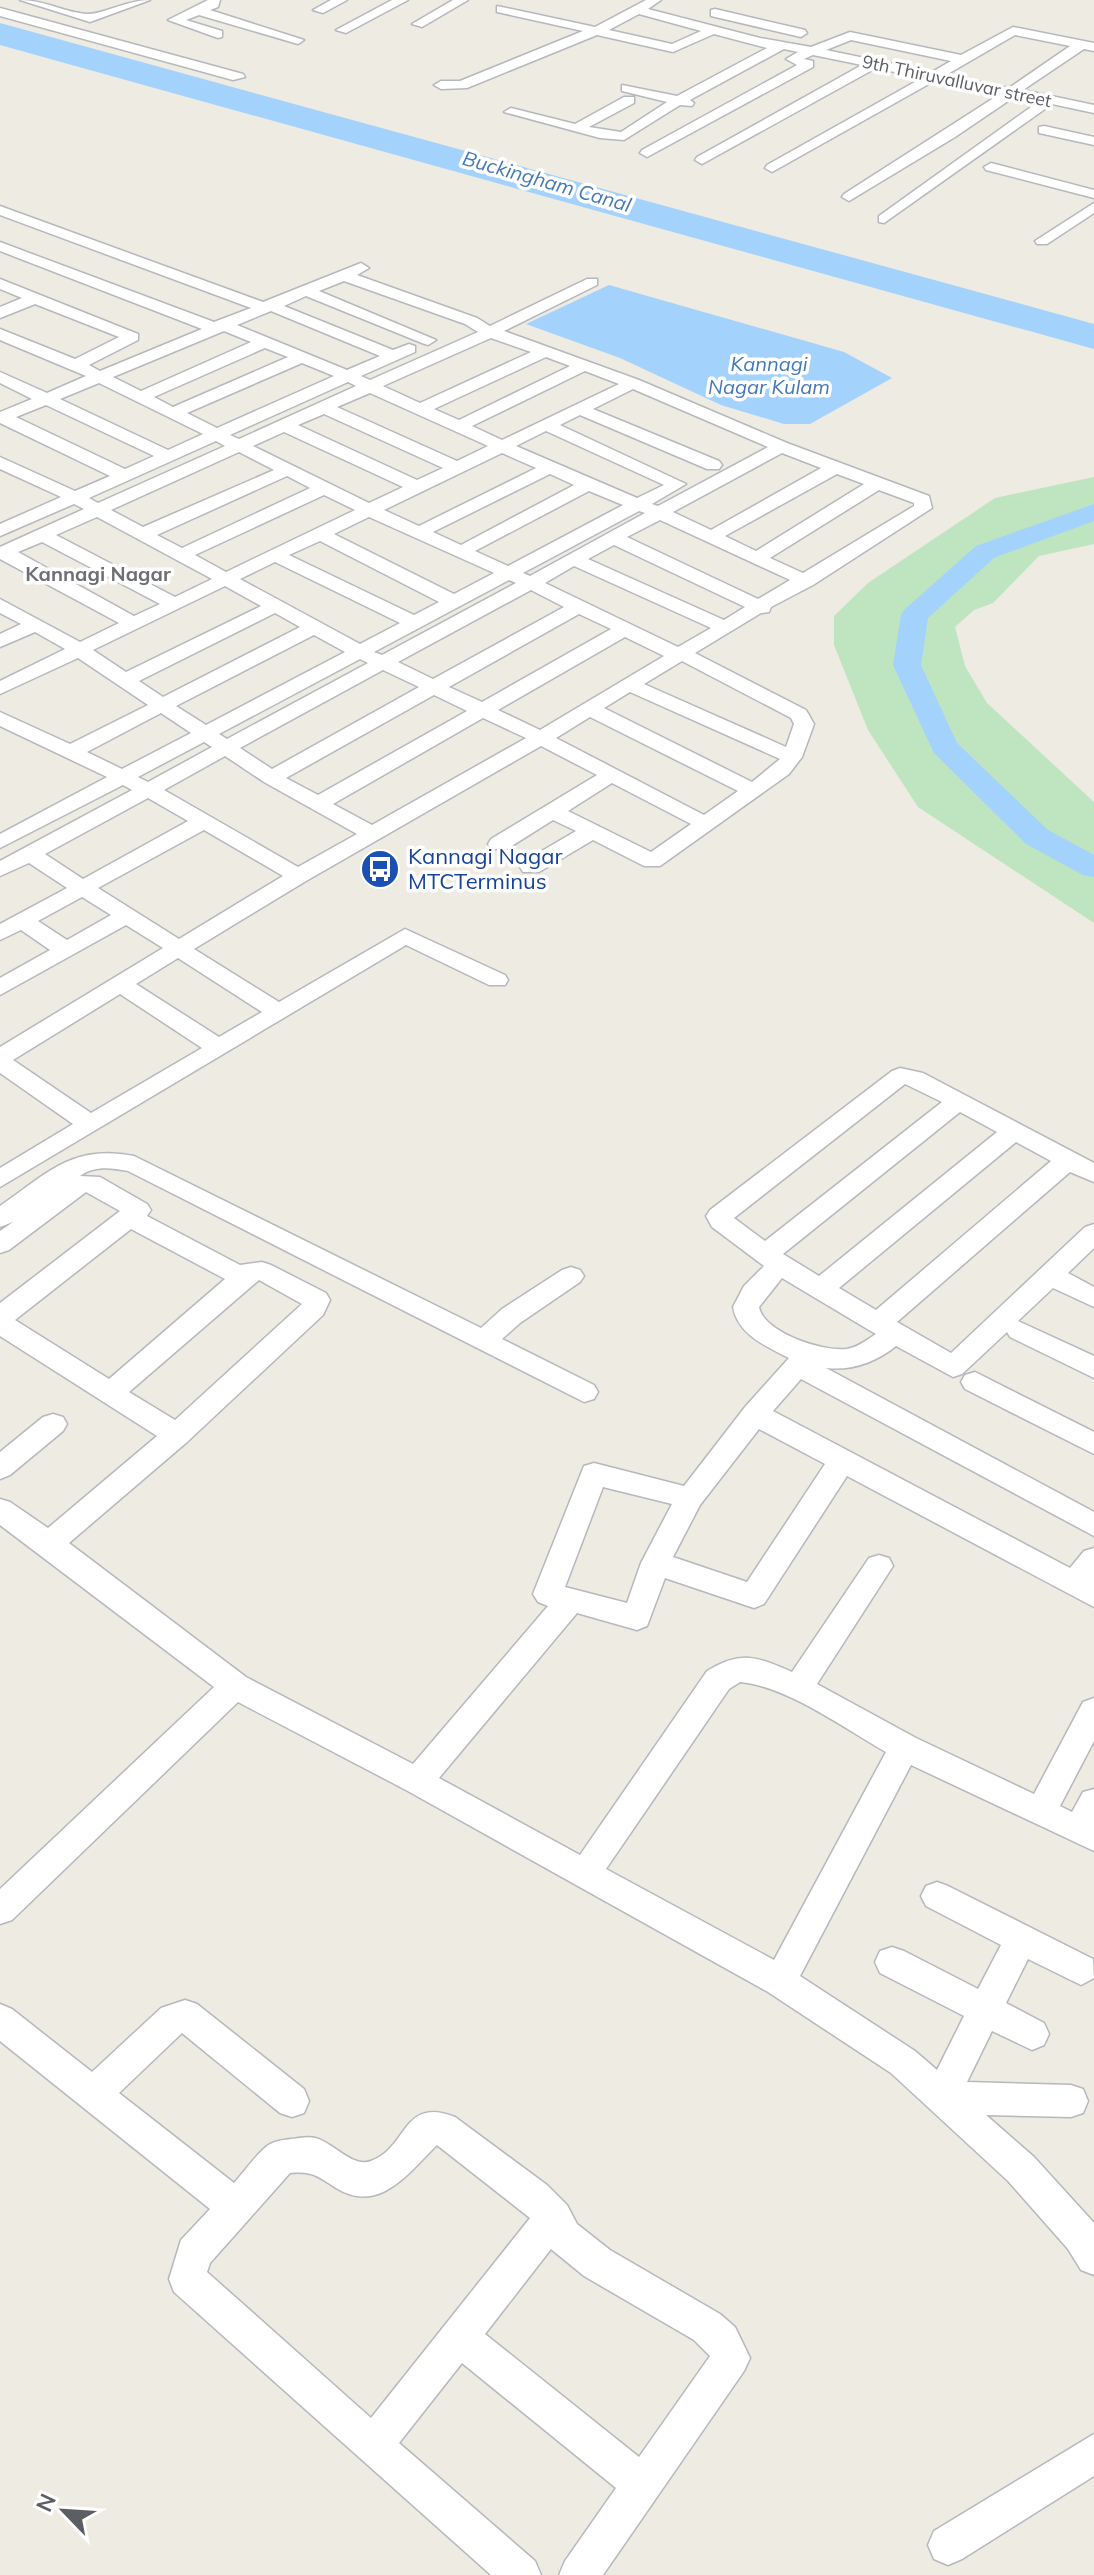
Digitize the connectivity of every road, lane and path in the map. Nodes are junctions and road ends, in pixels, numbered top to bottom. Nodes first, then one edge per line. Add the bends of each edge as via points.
1 (30, 0) edge
2 (88, 0) edge
3 (144, 0) edge
4 (214, 0) edge
5 (341, 0) edge
6 (402, 0) edge
7 (462, 0) edge
8 (655, 0) edge
9 (716, 4) edge
10 (197, 5) edge
11 (501, 9) dead end
12 (60, 10) junction
13 (319, 10) dead end
14 (638, 10) junction
15 (0, 11) edge
16 (164, 11) dead end
17 (90, 18) junction
18 (418, 24) dead end
19 (612, 24) junction
20 (111, 25) dead end
21 (342, 30) dead end
22 (598, 30) junction
23 (711, 31) junction
24 (1039, 34) junction
25 (229, 37) dead end
26 (674, 38) dead end
27 (743, 39) junction
28 (298, 40) dead end
29 (836, 42) junction
30 (778, 46) junction
31 (1088, 46) edge
32 (723, 50) dead end
33 (1013, 50) dead end
34 (816, 52) junction
35 (965, 60) junction
36 (872, 65) junction
37 (238, 77) dead end
38 (931, 77) junction
39 (970, 79) junction
40 (441, 85) dead end
41 (1013, 93) junction
42 (1094, 93) edge
43 (609, 94) dead end
44 (628, 94) junction
45 (955, 96) dead end
46 (1049, 100) junction
47 (678, 101) junction
48 (1094, 109) edge
49 (664, 110) junction
50 (511, 112) dead end
51 (722, 112) junction
52 (1073, 113) junction
53 (1094, 125) edge
54 (577, 128) junction
55 (1044, 130) dead end
56 (1094, 141) edge
57 (647, 153) dead end
58 (702, 160) dead end
59 (991, 167) dead end
60 (772, 168) dead end
61 (1094, 194) edge
62 (849, 197) dead end
63 (1094, 207) edge
64 (3, 214) edge
65 (884, 219) dead end
66 (1042, 241) dead end
67 (1, 247) edge
68 (41, 262) junction
69 (361, 268) dead end
70 (342, 275) junction
71 (0, 282) edge
72 (592, 282) dead end
73 (304, 290) junction
74 (35, 298) junction
75 (266, 306) junction
76 (342, 306) junction
77 (0, 313) edge
78 (308, 321) junction
79 (471, 321) junction
80 (383, 323) junction
81 (217, 326) junction
82 (490, 332) junction
83 (0, 334) edge
84 (349, 337) junction
85 (428, 340) junction
86 (267, 341) junction
87 (544, 352) junction
88 (394, 356) junction
89 (302, 357) junction
90 (221, 362) junction
91 (76, 365) junction
92 (583, 366) junction
93 (504, 371) junction
94 (98, 376) junction
95 (347, 376) junction
96 (0, 377) edge
97 (254, 377) junction
98 (185, 378) junction
99 (633, 383) junction
100 (543, 386) junction
101 (369, 387) junction
102 (465, 388) junction
103 (218, 393) junction
104 (141, 397) junction
105 (47, 398) junction
106 (503, 405) junction
107 (323, 407) junction
108 (580, 409) junction
109 (418, 410) junction
110 (173, 413) junction
111 (1, 418) edge
112 (90, 419) junction
113 (283, 425) junction
114 (546, 425) junction
115 (458, 427) junction
116 (371, 430) junction
117 (216, 434) junction
118 (124, 435) junction
119 (44, 437) junction
120 (772, 443) junction
121 (239, 446) junction
122 (503, 447) junction
123 (332, 448) junction
124 (412, 448) junction
125 (78, 454) junction
126 (167, 456) junction
127 (0, 462) edge
128 (713, 465) junction
129 (373, 467) junction
130 (836, 467) junction
131 (457, 468) junction
132 (550, 468) junction
133 (287, 470) junction
134 (28, 475) junction
135 (123, 475) junction
136 (878, 483) junction
137 (677, 484) junction
138 (588, 485) junction
139 (0, 487) edge
140 (418, 487) junction
141 (324, 488) junction
142 (508, 488) junction
143 (238, 492) junction
144 (788, 494) junction
145 (74, 497) junction
146 (637, 504) junction
147 (547, 507) junction
148 (468, 508) junction
149 (197, 510) junction
150 (369, 510) junction
151 (95, 511) junction
152 (274, 511) junction
153 (756, 512) junction
154 (831, 512) junction
155 (660, 513) junction
156 (507, 528) junction
157 (0, 531) edge
158 (232, 531) junction
159 (801, 531) junction
160 (420, 532) junction
161 (320, 534) junction
162 (42, 535) junction
163 (141, 535) junction
164 (711, 537) junction
165 (614, 538) junction
166 (460, 552) junction
167 (2, 553) edge
168 (179, 556) junction
169 (276, 556) junction
170 (367, 558) junction
171 (757, 558) junction
172 (573, 559) junction
173 (664, 562) junction
174 (96, 563) junction
175 (507, 574) junction
176 (406, 578) junction
177 (225, 580) junction
178 (327, 580) junction
179 (58, 581) junction
180 (131, 581) junction
181 (806, 581) junction
182 (531, 583) junction
183 (626, 583) junction
184 (711, 584) junction
185 (367, 599) junction
186 (92, 600) junction
187 (454, 602) junction
188 (175, 604) junction
189 (675, 604) junction
190 (1, 606) edge
191 (275, 606) junction
192 (579, 606) junction
193 (762, 608) junction
194 (415, 623) junction
195 (135, 624) junction
196 (35, 625) junction
197 (314, 627) junction
198 (727, 628) junction
199 (230, 629) junction
200 (625, 629) junction
201 (530, 634) junction
202 (0, 641) edge
203 (80, 650) junction
204 (271, 650) junction
205 (360, 652) junction
206 (498, 652) junction
207 (180, 653) junction
208 (681, 655) junction
209 (576, 656) junction
210 (0, 662) edge
211 (384, 662) junction
212 (222, 675) junction
213 (543, 675) junction
214 (26, 676) junction
215 (125, 680) junction
216 (630, 685) junction
217 (436, 687) junction
218 (0, 688) edge
219 (165, 706) junction
220 (590, 709) junction
221 (483, 710) junction
222 (384, 715) junction
223 (0, 718) edge
224 (207, 733) junction
225 (541, 738) junction
226 (431, 739) junction
227 (338, 740) junction
228 (226, 748) junction
229 (73, 751) junction
230 (792, 757) junction
231 (384, 767) junction
232 (611, 775) junction
233 (124, 777) junction
234 (271, 778) junction
235 (149, 790) junction
236 (752, 790) junction
237 (318, 804) junction
238 (552, 811) junction
239 (203, 822) junction
240 (704, 823) junction
241 (592, 831) junction
242 (371, 833) junction
243 (2, 839) edge
244 (499, 844) dead end
245 (29, 854) junction
246 (531, 867) dead end
247 (0, 870) edge
248 (298, 876) junction
249 (82, 888) junction
250 (127, 915) junction
251 (22, 921) junction
252 (0, 933) edge
253 (178, 949) junction
254 (66, 950) junction
255 (497, 980) dead end
256 (2, 984) edge
257 (120, 984) junction
258 (279, 1012) junction
259 (219, 1048) junction
260 (0, 1059) edge
261 (958, 1102) junction
262 (90, 1124) junction
263 (1014, 1131) junction
264 (1068, 1160) junction
265 (5, 1169) edge
266 (1094, 1174) edge
267 (172, 1183) junction
268 (134, 1214) junction
269 (0, 1218) edge
270 (1092, 1237) edge
271 (0, 1244) edge
272 (773, 1260) junction
273 (249, 1272) junction
274 (1050, 1275) junction
275 (571, 1276) dead end
276 (821, 1289) junction
277 (1094, 1298) edge
278 (3, 1311) edge
279 (886, 1327) junction
280 (1019, 1330) dead end
281 (483, 1341) junction
282 (803, 1360) junction
283 (1094, 1368) edge
284 (975, 1382) dead end
285 (584, 1392) dead end
286 (110, 1393) junction
287 (755, 1414) junction
288 (53, 1424) dead end
289 (177, 1435) junction
290 (1094, 1444) edge
291 (843, 1460) junction
292 (0, 1468) edge
293 (690, 1498) junction
294 (0, 1510) edge
295 (1094, 1525) edge
296 (49, 1544) junction
297 (1094, 1559) edge
298 (655, 1563) junction
299 (879, 1566) dead end
300 (1084, 1590) edge
301 (570, 1601) junction
302 (235, 1686) junction
303 (798, 1688) junction
304 (1094, 1711) edge
305 (905, 1747) junction
306 (417, 1781) junction
307 (1041, 1812) junction
308 (1090, 1821) edge
309 (585, 1874) junction
310 (937, 1896) dead end
311 (0, 1910) edge
312 (1021, 1939) junction
313 (892, 1962) dead end
314 (1081, 1970) dead end
315 (780, 1981) junction
316 (985, 2010) junction
317 (0, 2020) edge
318 (1032, 2034) dead end
319 (93, 2094) junction
320 (941, 2097) junction
321 (292, 2101) dead end
322 (1071, 2101) dead end
323 (235, 2206) junction
324 (554, 2217) junction
325 (1094, 2257) edge
326 (459, 2337) junction
327 (373, 2446) junction
328 (1094, 2453) edge
329 (642, 2484) junction
330 (948, 2545) dead end
331 (521, 2575) edge
332 (579, 2575) edge

1 - 12 street
1 - 15 street
2 - 12 street
3 - 17 street
4 - 10 street
5 - 13 street
6 - 21 street
7 - 18 street
8 - 14 street
9 - 29 street
10 - 16 street
10 - 25 street via 174,20
10 - 28 street
11 - 22 street
12 - 17 street
14 - 19 street
14 - 23 street, 9th Thiruvalluvar street
15 - 37 street
17 - 20 street
19 - 22 street
19 - 26 street
22 - 23 street via 676,48
22 - 40 street via 462,85
23 - 27 street, 9th Thiruvalluvar street
24 - 31 street
24 - 33 street
24 - 35 street via 1009,32
27 - 30 street, 9th Thiruvalluvar street
27 - 32 street
29 - 34 street
29 - 35 street via 850,36
30 - 34 street, 9th Thiruvalluvar street
30 - 47 street
31 - 41 street
34 - 36 street, 9th Thiruvalluvar street
34 - 51 street via 792,59 808,64
35 - 38 street
36 - 38 street, 9th Thiruvalluvar street
36 - 58 street
38 - 39 street, 9th Thiruvalluvar street
38 - 60 street
39 - 41 street, 9th Thiruvalluvar street
39 - 45 street
41 - 46 street, 9th Thiruvalluvar street
41 - 62 street
42 - 52 street
43 - 44 street
44 - 47 street
44 - 49 street
44 - 54 street
46 - 52 street, 9th Thiruvalluvar street
46 - 65 street
47 - 49 street
47 - 51 street
48 - 52 street, 9th Thiruvalluvar street
49 - 54 street via 624,136
50 - 54 street
51 - 57 street
52 - 53 street
55 - 56 street
59 - 61 street
63 - 66 street via 1071,229
64 - 75 street
67 - 68 street
68 - 71 street
68 - 81 street
69 - 70 street
70 - 73 street
70 - 79 street
71 - 74 street
72 - 82 street
73 - 75 street
73 - 76 street
74 - 77 street
74 - 91 street via 132,337
75 - 78 street
75 - 81 street
76 - 78 street
76 - 80 street
78 - 84 street
79 - 82 street
79 - 85 street
80 - 84 street
80 - 85 street
81 - 86 street
81 - 94 street
82 - 87 street
82 - 101 street
83 - 91 street
84 - 88 street
85 - 88 street
86 - 89 street
86 - 90 street
87 - 92 street
87 - 93 street
88 - 95 street
89 - 95 street
89 - 97 street
90 - 97 street
90 - 98 street
91 - 94 street
92 - 99 street
92 - 100 street
93 - 100 street
93 - 102 street
94 - 104 street
94 - 105 street
95 - 101 street
95 - 117 street
96 - 105 street
97 - 103 street
98 - 103 street
98 - 104 street
99 - 108 street
99 - 120 street
100 - 106 street
101 - 107 street
101 - 109 street
102 - 106 street
102 - 109 street
103 - 110 street
104 - 110 street
105 - 111 street
105 - 112 street
106 - 115 street
107 - 113 street
107 - 116 street
108 - 114 street
108 - 128 street
109 - 115 street
110 - 117 street
111 - 119 street
112 - 118 street
112 - 119 street
113 - 121 street
113 - 123 street
114 - 122 street
114 - 137 street
115 - 122 street
116 - 123 street
116 - 124 street
117 - 121 street
117 - 126 street
118 - 125 street
118 - 126 street
119 - 125 street
120 - 128 street
120 - 130 street
120 - 155 street
121 - 133 street
121 - 151 street
122 - 131 street
122 - 132 street
123 - 129 street
124 - 129 street
124 - 131 street
125 - 135 street
126 - 135 street
127 - 134 street
128 - 137 street
129 - 140 street
130 - 136 street
130 - 144 street
131 - 140 street
132 - 138 street
132 - 142 street
133 - 141 street
133 - 143 street
134 - 139 street
134 - 145 street
135 - 145 street
136 - 154 street
136 - 181 street via 914,494 923,500 923,508
137 - 146 street
138 - 146 street
138 - 147 street
140 - 150 street
141 - 150 street
141 - 152 street
142 - 147 street
142 - 148 street
143 - 149 street
143 - 152 street
144 - 153 street
144 - 154 street
145 - 151 street
145 - 157 street
146 - 155 street
146 - 175 street
147 - 156 street
148 - 156 street
148 - 160 street
149 - 158 street
149 - 163 street
150 - 160 street
150 - 161 street
151 - 162 street
151 - 163 street
152 - 158 street
153 - 159 street
153 - 164 street
154 - 159 street
155 - 164 street
155 - 165 street
156 - 166 street
158 - 168 street
159 - 171 street
160 - 166 street
161 - 169 street
161 - 170 street
162 - 167 street
162 - 174 street
163 - 168 street
164 - 171 street
165 - 172 street
165 - 173 street
166 - 175 street
167 - 179 street
168 - 177 street
169 - 177 street
169 - 178 street
170 - 176 street
170 - 178 street
171 - 181 street
172 - 182 street
172 - 183 street
173 - 183 street
173 - 184 street
174 - 179 street
174 - 180 street
175 - 182 street
175 - 187 street
176 - 185 street
176 - 187 street
177 - 188 street
177 - 191 street
178 - 185 street
179 - 186 street
180 - 186 street
180 - 188 street
181 - 193 street
182 - 192 street
182 - 211 street
183 - 189 street
184 - 189 street
184 - 193 street
185 - 194 street
186 - 195 street
187 - 194 street
188 - 195 street
189 - 198 street
190 - 196 street
191 - 197 street
191 - 199 street
192 - 200 street
192 - 201 street
193 - 198 street
194 - 205 street
195 - 203 street
196 - 202 street
196 - 203 street
197 - 204 street
197 - 205 street
198 - 208 street
199 - 204 street
199 - 207 street
200 - 208 street
200 - 209 street
201 - 206 street
201 - 209 street
203 - 214 street
203 - 215 street
204 - 212 street
205 - 211 street
205 - 224 street
206 - 213 street
206 - 217 street
207 - 212 street
207 - 215 street
208 - 216 street
208 - 230 street via 799,714 804,724
209 - 213 street
210 - 214 street
211 - 217 street
211 - 228 street
212 - 219 street
213 - 221 street
214 - 218 street
215 - 219 street
216 - 220 street
216 - 230 street
217 - 221 street
217 - 222 street
219 - 224 street
219 - 229 street
220 - 225 street
220 - 236 street
221 - 225 street
221 - 226 street
222 - 226 street
222 - 227 street
223 - 229 street
224 - 228 street
224 - 233 street
225 - 232 street
225 - 242 street
226 - 231 street
227 - 231 street
227 - 234 street
228 - 234 street
228 - 235 street
229 - 233 street
230 - 236 street
231 - 237 street
232 - 238 street
232 - 240 street
233 - 235 street
233 - 243 street
234 - 237 street
235 - 239 street
235 - 245 street
236 - 240 street
237 - 242 street
238 - 241 street
238 - 244 street
239 - 248 street
239 - 249 street
240 - 241 street via 652,861
241 - 246 street
242 - 248 street
245 - 247 street
245 - 249 street
248 - 253 street
249 - 250 street
249 - 251 street
250 - 253 street
250 - 254 street
251 - 252 street
251 - 254 street
253 - 257 street
253 - 258 street
254 - 256 street
255 - 258 street via 405,936
257 - 259 street
257 - 260 street
258 - 259 street
259 - 262 street
260 - 262 street
261 - 263 street
261 - 272 street
261 - 272 street via 915,1078 900,1076 719,1216
262 - 265 street
263 - 264 street
263 - 276 street
264 - 266 street
264 - 279 street
267 - 268 street
267 - 269 street via 134,1164 107,1159 81,1163
267 - 281 street
268 - 271 street via 91,1183 80,1184
268 - 273 street via 237,1274
268 - 278 street
270 - 274 street
272 - 276 street
272 - 282 street via 744,1311 749,1323
273 - 286 street
273 - 289 street via 262,1271 311,1296 317,1300 314,1308
274 - 277 street
274 - 279 street via 953,1367
275 - 281 street
276 - 279 street
278 - 286 street
279 - 282 street via 876,1350 859,1358
280 - 283 street
281 - 285 street
282 - 287 street
282 - 295 street
284 - 290 street
286 - 289 street
287 - 291 street
287 - 293 street
288 - 292 street
289 - 296 street
291 - 298 street via 754,1596
291 - 300 street
293 - 298 street
293 - 301 street via 594,1474 548,1594
294 - 296 street
296 - 302 street
297 - 300 street
298 - 301 street via 637,1618
299 - 303 street
301 - 306 street
302 - 306 street
302 - 311 street
303 - 305 street
303 - 309 street via 759,1671 736,1669 718,1680
304 - 307 street
305 - 307 street
305 - 315 street
306 - 309 street
307 - 308 street
309 - 315 street
310 - 312 street
312 - 314 street
312 - 316 street
313 - 316 street
315 - 320 street via 903,2062
316 - 318 street
316 - 320 street
317 - 319 street
319 - 321 street via 173,2019 185,2015
319 - 323 street
320 - 322 street
320 - 325 street via 1021,2169
323 - 324 street via 281,2157 313,2154 355,2180 377,2178 397,2164 428,2128 436,2127
323 - 327 street via 194,2253 187,2279
324 - 326 street
324 - 329 street via 564,2237 597,2263 707,2327 731,2358
326 - 327 street
326 - 329 street
327 - 331 street
328 - 330 street
329 - 332 street

